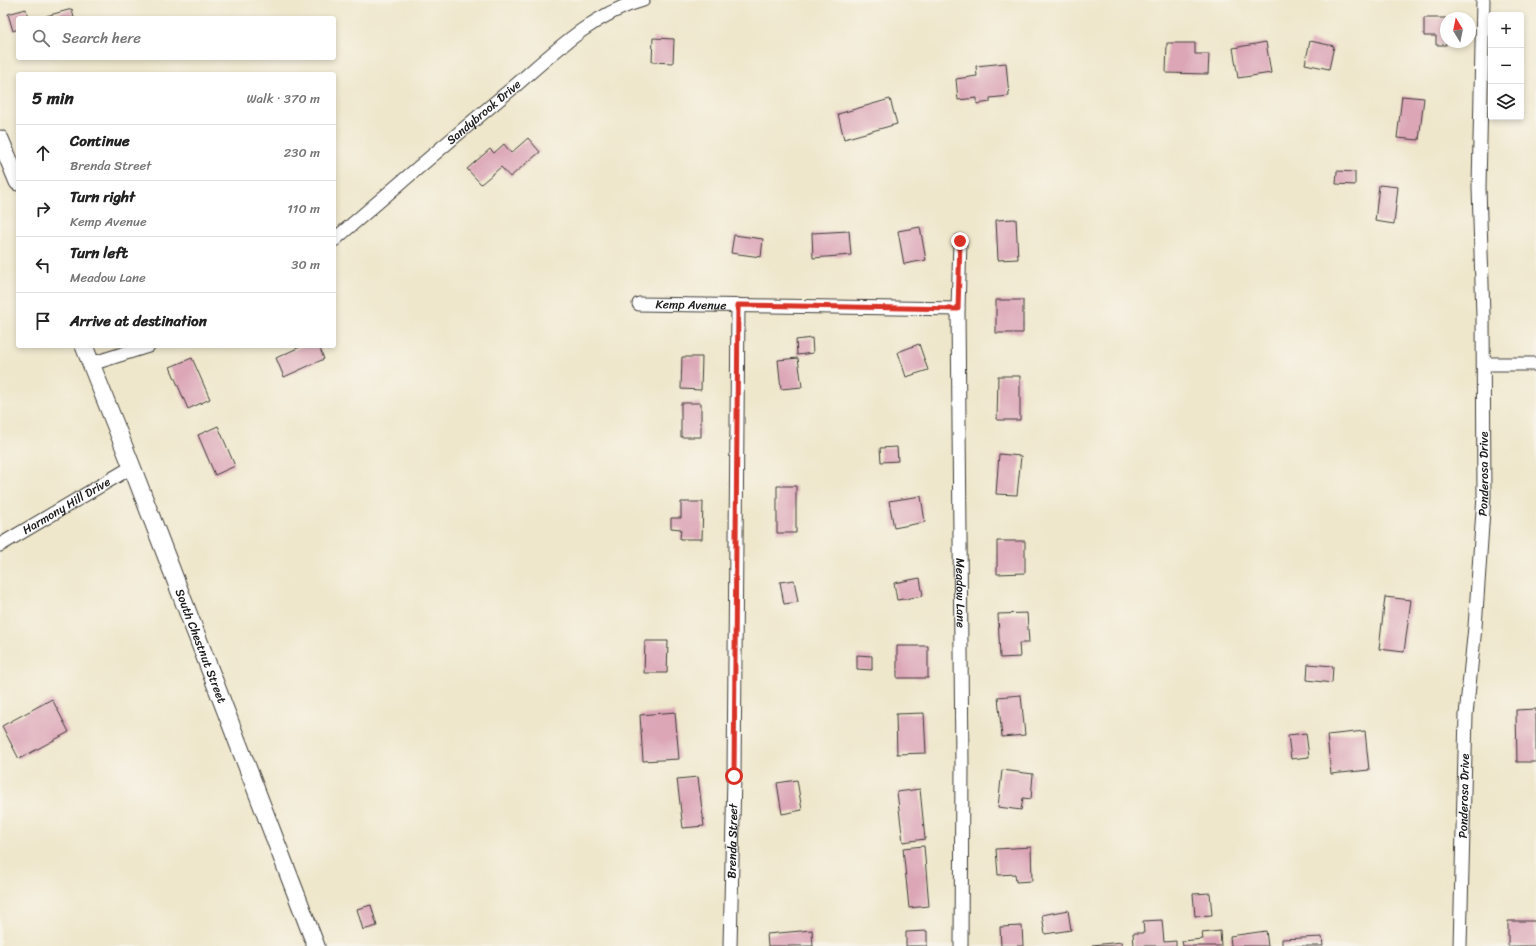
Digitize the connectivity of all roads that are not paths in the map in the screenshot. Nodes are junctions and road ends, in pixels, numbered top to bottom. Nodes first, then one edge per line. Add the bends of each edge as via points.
1 (643, 0) edge
2 (1483, 0) edge
3 (0, 139) edge
4 (16, 177) edge
5 (336, 238) edge
6 (960, 241) dead end
7 (639, 304) dead end
8 (738, 305) junction
9 (958, 309) junction
10 (85, 348) edge
11 (142, 348) edge
12 (91, 364) junction
13 (1484, 364) junction
14 (1536, 364) edge
15 (132, 467) junction
16 (0, 544) edge
17 (316, 946) edge
18 (730, 946) edge
19 (961, 946) edge
20 (1460, 946) edge

1 - 5 street, Sandybrook Drive via 607,14 566,44
2 - 13 street, Ponderosa Drive via 1479,187
3 - 4 main road
6 - 9 street, Meadow Lane
7 - 8 street, Kemp Avenue
8 - 9 street, Kemp Avenue
8 - 18 street, Brenda Street
9 - 19 street, Meadow Lane
10 - 12 main road, South Chestnut Street
11 - 12 street
12 - 15 main road, South Chestnut Street
13 - 14 street
13 - 20 street, Ponderosa Drive via 1484,496 1466,714
15 - 16 street, Harmony Hill Drive
15 - 17 main road, South Chestnut Street

